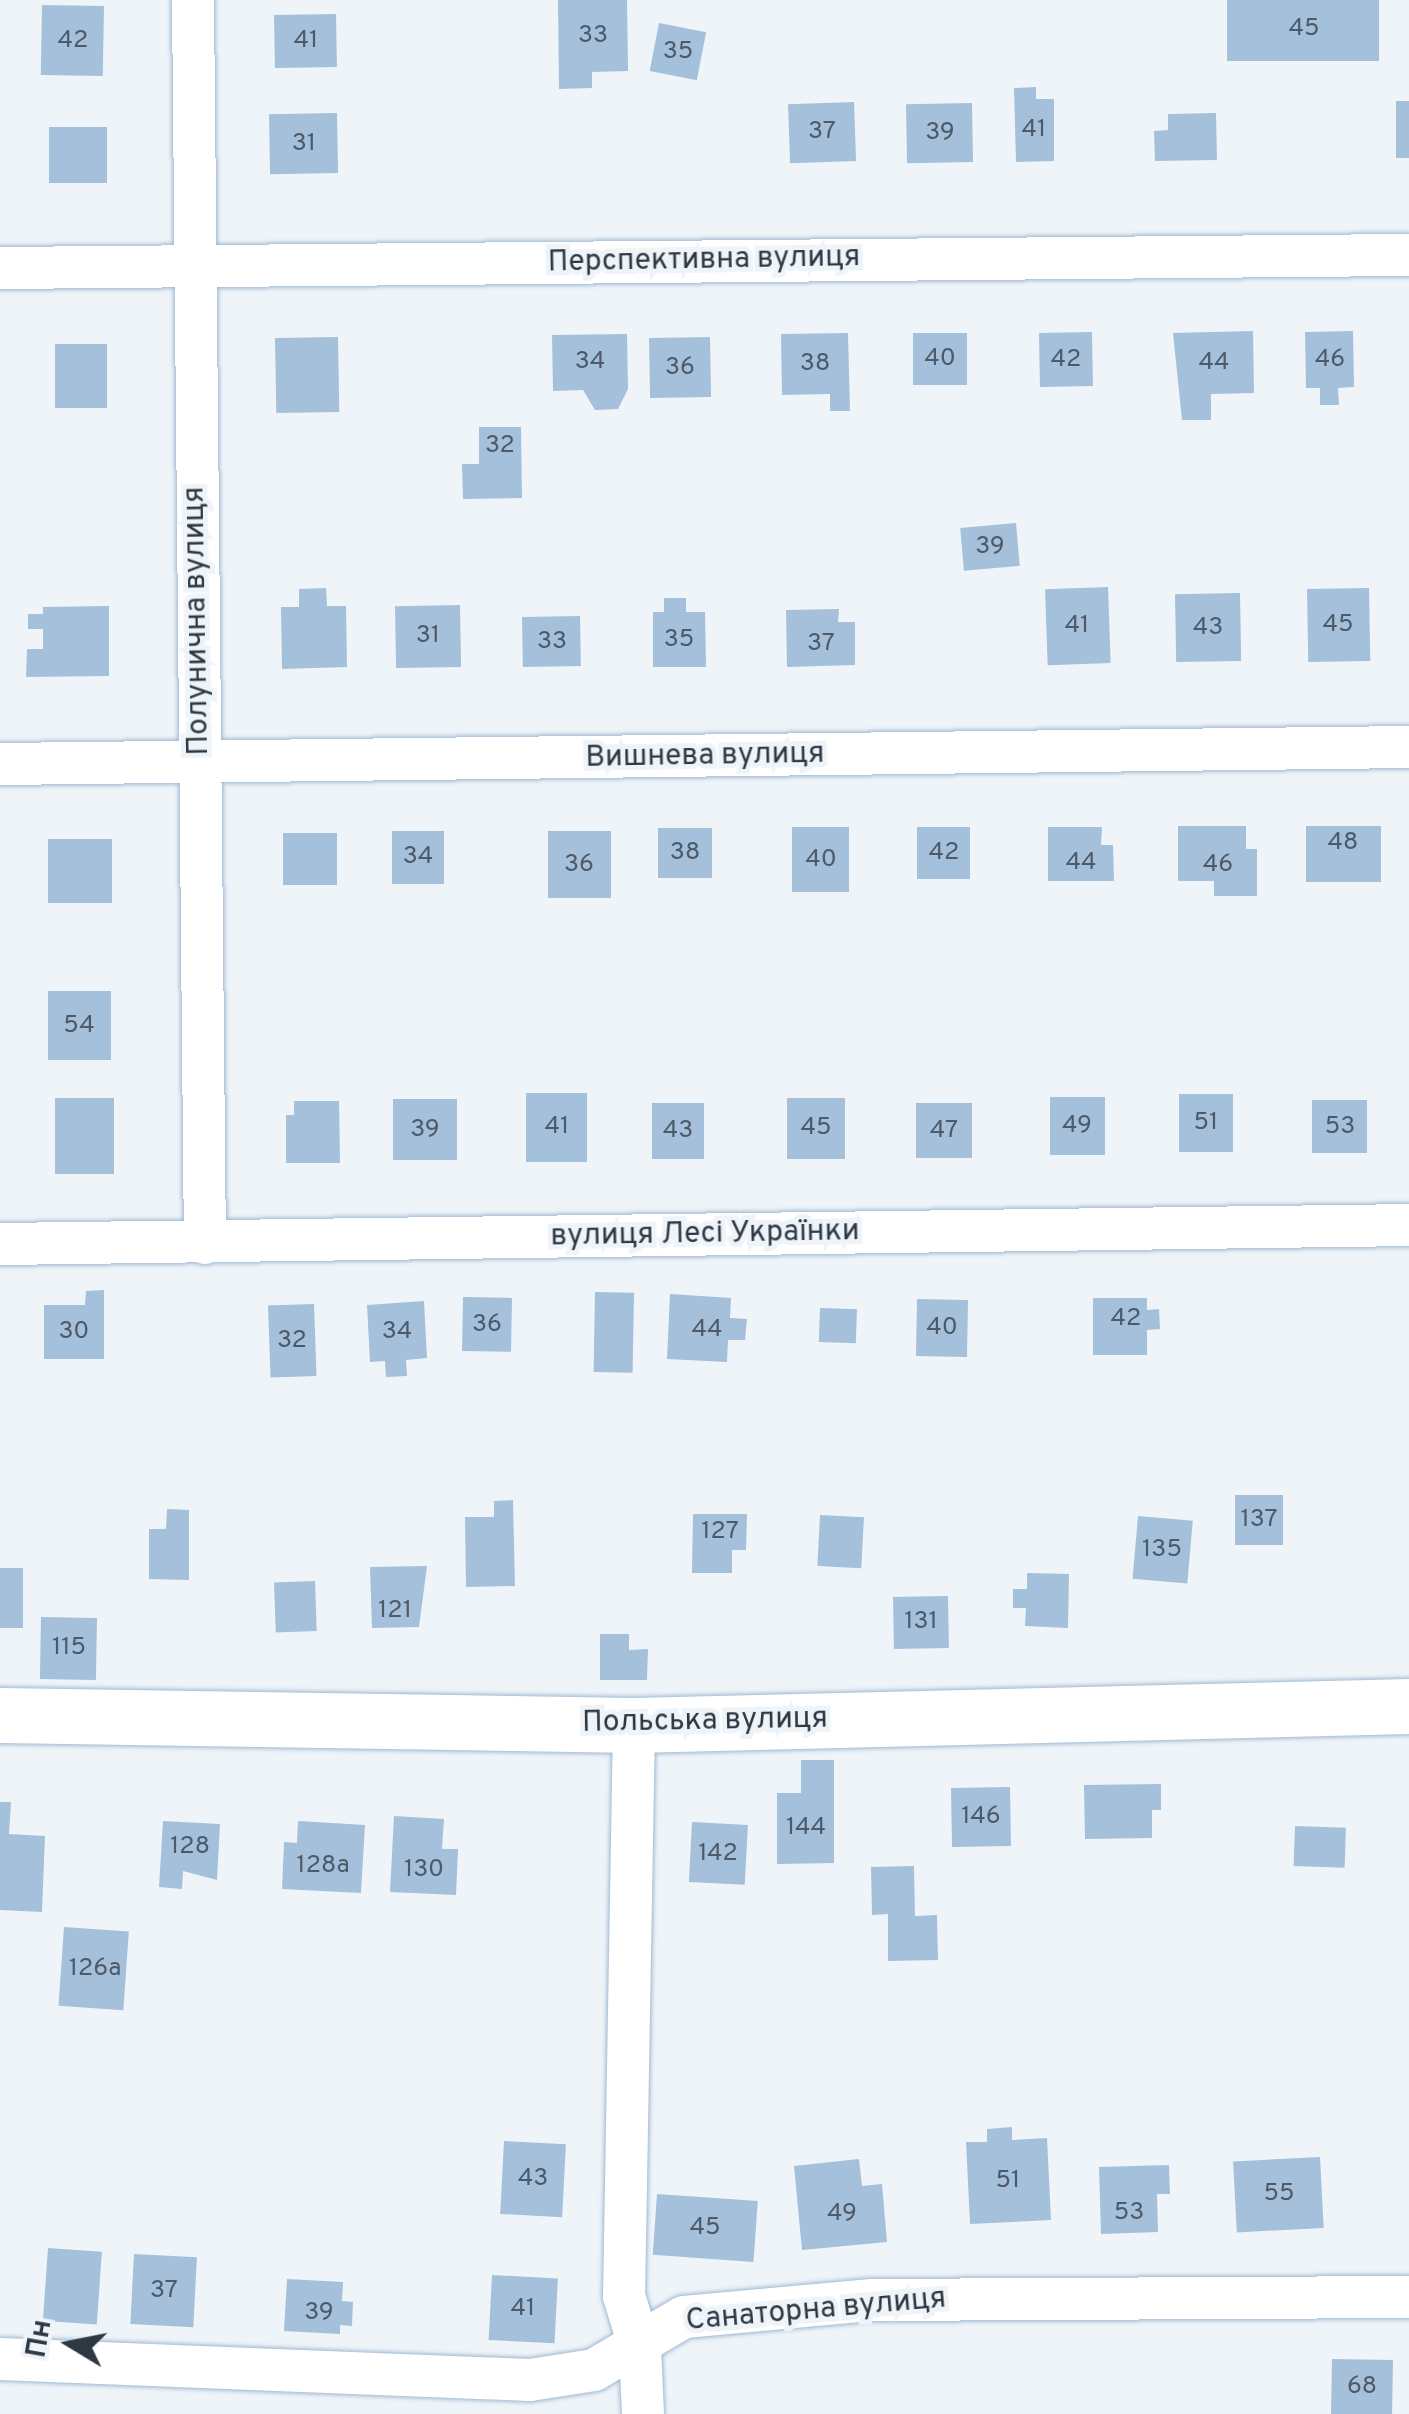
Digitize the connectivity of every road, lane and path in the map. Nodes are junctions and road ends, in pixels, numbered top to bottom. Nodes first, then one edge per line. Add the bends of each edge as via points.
1 (193, 0) edge
2 (1409, 255) edge
3 (194, 266) junction
4 (0, 268) edge
5 (1409, 747) edge
6 (200, 763) junction
7 (0, 764) edge
8 (1409, 1225) edge
9 (205, 1242) junction
10 (0, 1244) edge
11 (1409, 1706) edge
12 (0, 1715) edge
13 (634, 1725) junction
14 (1409, 2297) edge
15 (640, 2348) junction
16 (0, 2359) edge
17 (643, 2414) edge

1 - 3 street, Полунична вулиця
2 - 3 street, Перспективна вулиця
3 - 4 street, Перспективна вулиця
3 - 6 street, Полунична вулиця
5 - 6 street, Вишнева вулиця
6 - 7 street, Вишнева вулиця
6 - 9 street, Полунична вулиця
8 - 9 street, вулиця Лесі Українки
9 - 10 street, вулиця Лесі Українки
11 - 13 street, Польська вулиця
12 - 13 street, Польська вулиця
13 - 15 street via 624,2296
14 - 15 street, Санаторна вулиця via 872,2300 684,2317 643,2336
15 - 16 street, Санаторна вулиця via 594,2370 530,2380
15 - 17 street

